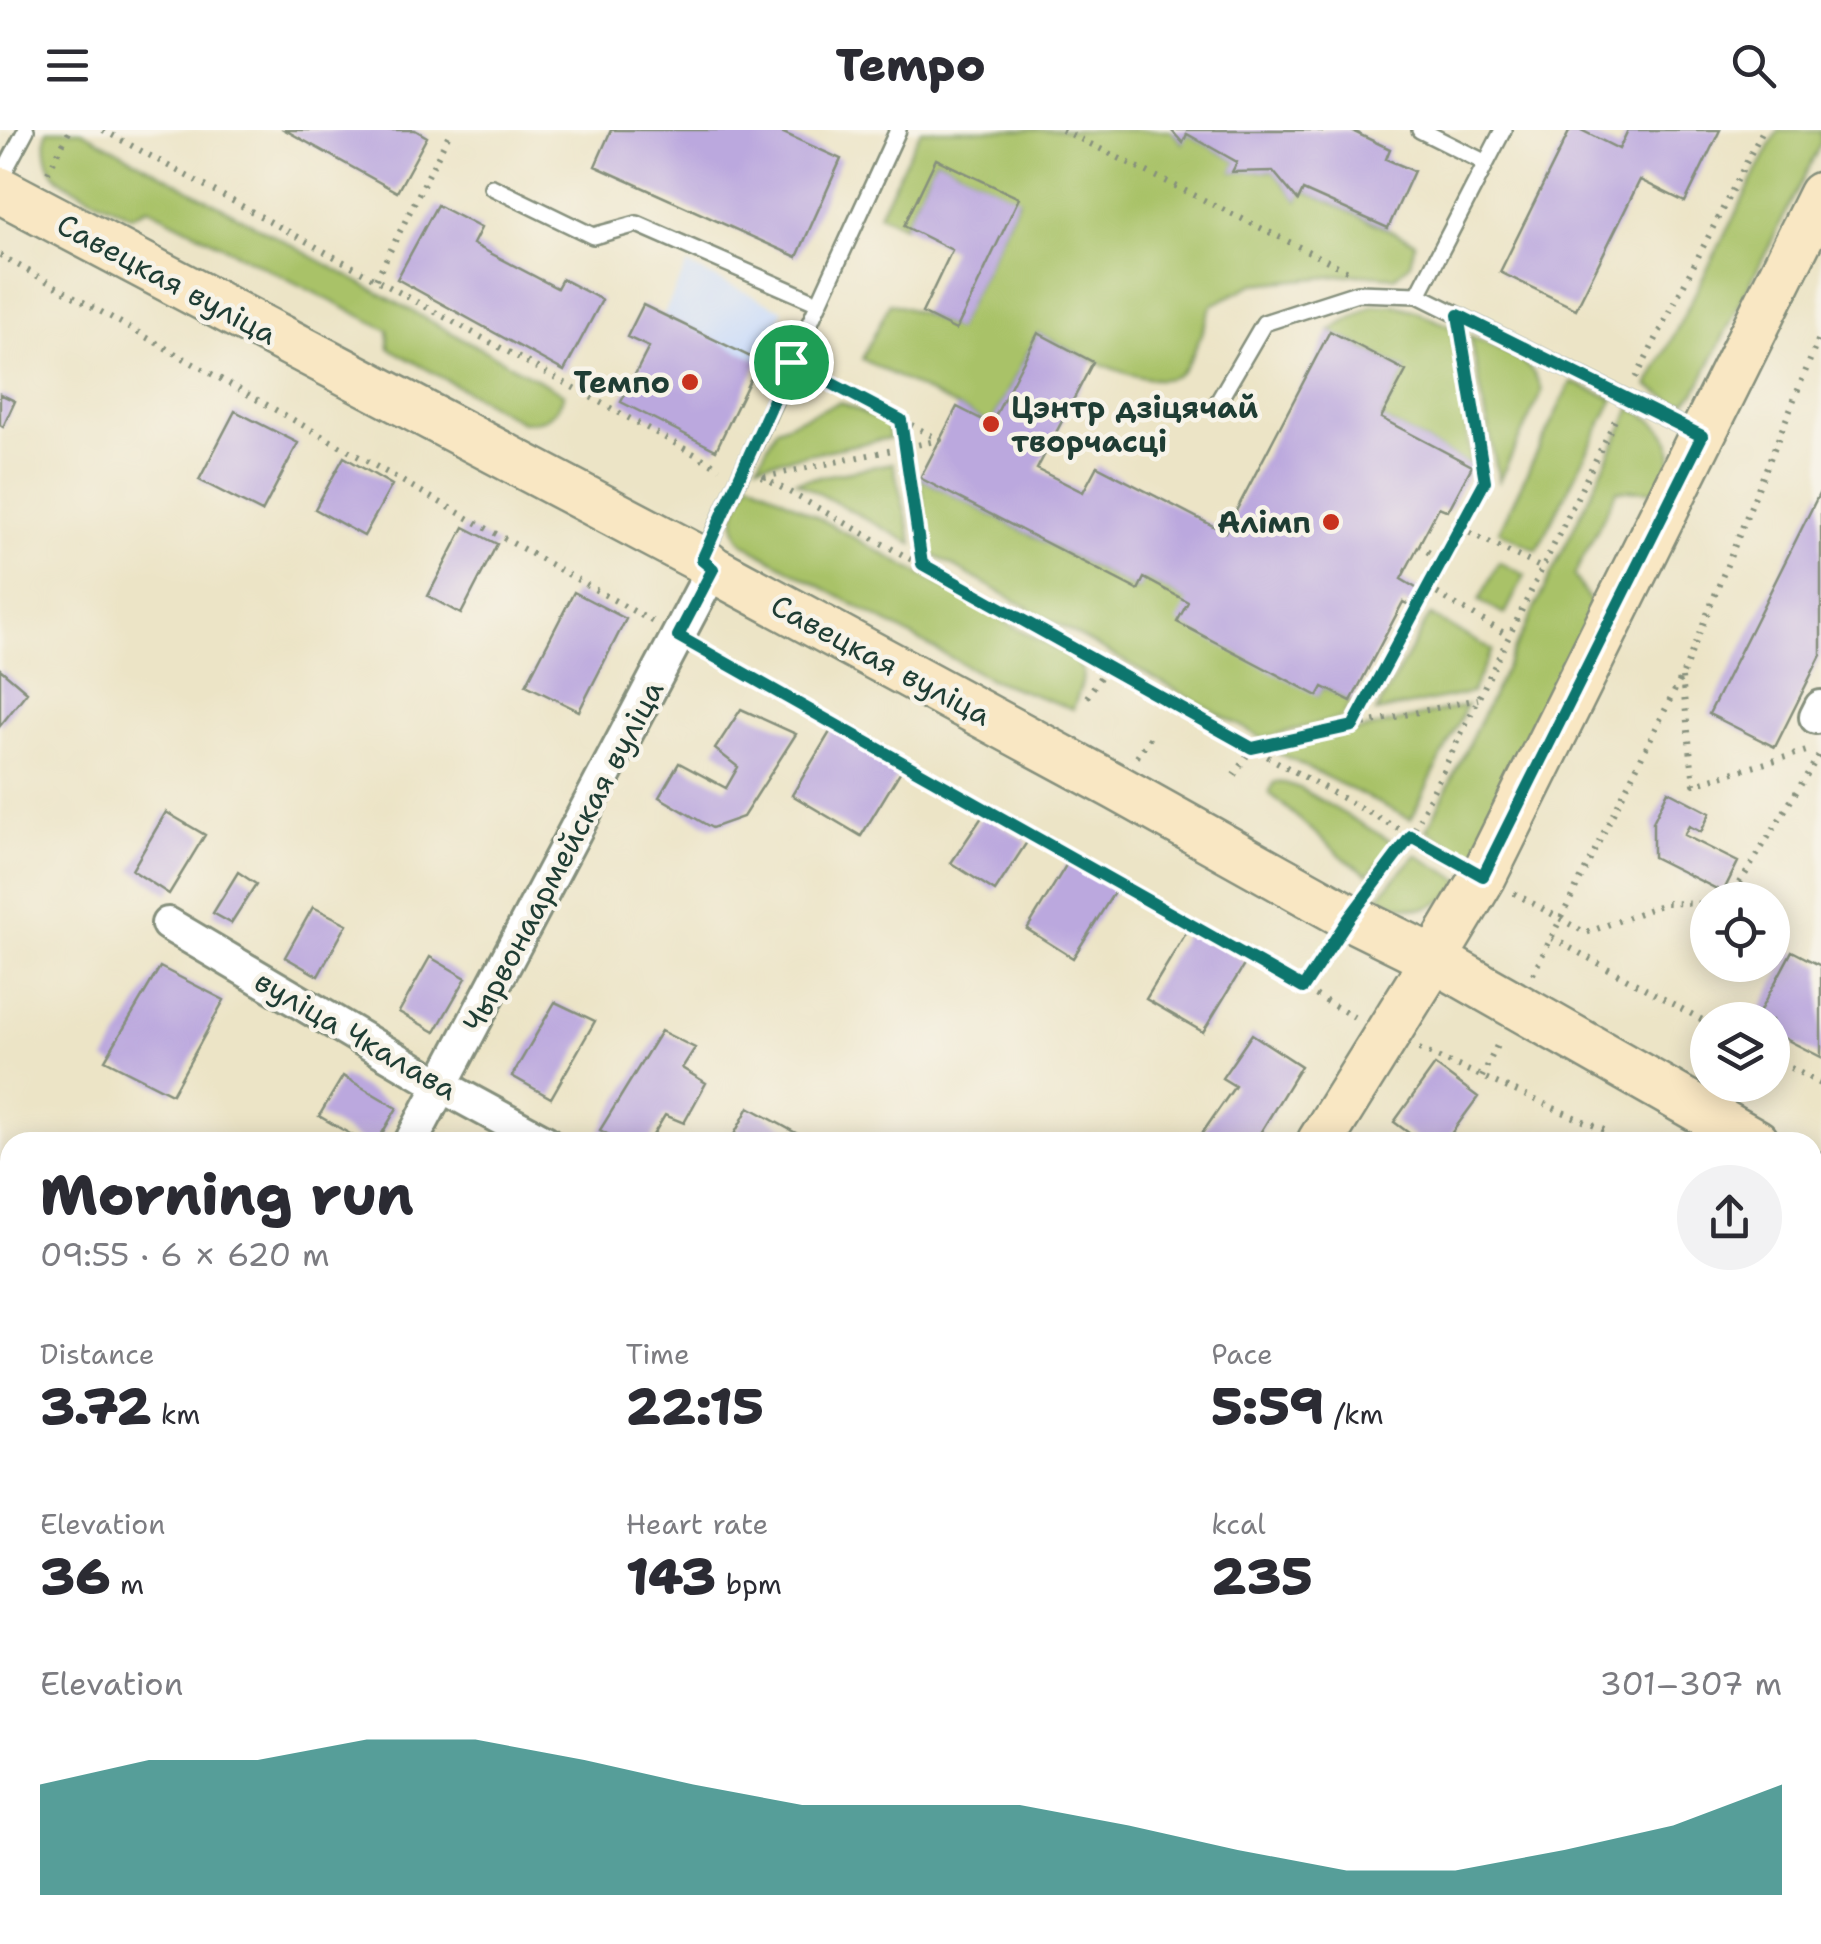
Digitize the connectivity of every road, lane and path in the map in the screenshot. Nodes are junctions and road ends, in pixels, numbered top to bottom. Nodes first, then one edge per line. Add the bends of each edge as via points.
1 (26, 130) edge
2 (104, 130) edge
3 (451, 130) edge
4 (898, 130) edge
5 (1062, 130) edge
6 (1420, 130) edge
7 (1503, 130) edge
8 (1763, 130) edge
9 (1486, 163) junction
10 (0, 178) edge
11 (492, 187) dead end
12 (0, 190) edge
13 (1821, 196) edge
14 (0, 256) edge
15 (376, 280) junction
16 (1394, 294) junction
17 (1418, 295) junction
18 (818, 303) junction
19 (1458, 315) junction
20 (1821, 333) edge
21 (791, 362) junction
22 (1626, 398) junction
23 (1215, 407) dead end
24 (901, 420) junction
25 (1702, 436) junction
26 (906, 448) junction
27 (741, 474) junction
28 (764, 477) junction
29 (1460, 528) junction
30 (1418, 546) dead end
31 (1442, 560) junction
32 (922, 564) junction
33 (708, 565) junction
34 (1542, 568) junction
35 (1428, 588) junction
36 (678, 636) junction
37 (1509, 636) junction
38 (1106, 667) junction
39 (1682, 676) junction
40 (1087, 697) dead end
41 (1478, 698) junction
42 (1353, 726) junction
43 (1820, 731) edge
44 (1252, 748) junction
45 (1234, 775) dead end
46 (1411, 836) junction
47 (1483, 876) junction
48 (1738, 882) edge
49 (1690, 904) edge
50 (1349, 918) junction
51 (1562, 920) junction
52 (168, 924) dead end
53 (1552, 938) junction
54 (1434, 960) junction
55 (1303, 988) junction
56 (1516, 1007) junction
57 (1690, 1013) edge
58 (1387, 1035) junction
59 (1790, 1068) edge
60 (1482, 1077) junction
61 (1821, 1084) edge
62 (442, 1086) junction
63 (1604, 1130) dead end
64 (417, 1132) edge
65 (526, 1132) edge
66 (1326, 1132) edge
67 (1738, 1132) edge

1 - 10 lane
2 - 15 path
3 - 15 path
4 - 18 lane
5 - 16 path
6 - 9 lane
7 - 9 lane
8 - 22 path
9 - 17 lane
11 - 18 lane via 594,236 637,224
12 - 33 street, Савецкая вуліца
13 - 25 street
14 - 36 path
15 - 27 path via 718,468
16 - 17 lane
16 - 23 lane via 1357,293 1264,323
17 - 19 lane
18 - 21 lane
19 - 22 lane
19 - 29 path via 1485,481
20 - 39 path
21 - 24 path
21 - 27 lane
22 - 25 lane
22 - 34 path
24 - 26 path
24 - 26 path via 940,440
25 - 47 street
26 - 28 path
26 - 32 path
27 - 28 path
27 - 33 lane
28 - 32 path
29 - 31 path
29 - 34 path
30 - 31 path
31 - 35 path
32 - 38 path
33 - 36 street, Чырвонаармейская вуліца
33 - 50 street, Савецкая вуліца
34 - 37 path
35 - 37 path
35 - 42 path
36 - 55 path
36 - 62 street, Чырвонаармейская вуліца
37 - 41 path
38 - 40 path
38 - 44 path
39 - 43 path via 1694,784
39 - 51 path
41 - 42 path
41 - 46 path
42 - 44 path
43 - 48 path
44 - 45 path
44 - 46 path
46 - 47 path
46 - 50 path
47 - 51 path
47 - 54 street
49 - 51 path via 1666,903 1586,933
50 - 54 street, Савецкая вуліца
50 - 55 path
51 - 53 path
52 - 62 street, вуліца Чкалава
53 - 56 path
53 - 57 path
54 - 56 street, Савецкая вуліца
54 - 58 street
55 - 58 path
56 - 60 path
56 - 67 street, Савецкая вуліца
58 - 60 path
58 - 66 street
59 - 61 path
60 - 63 path
62 - 64 street, Чырвонаармейская вуліца
62 - 65 street, вуліца Чкалава

